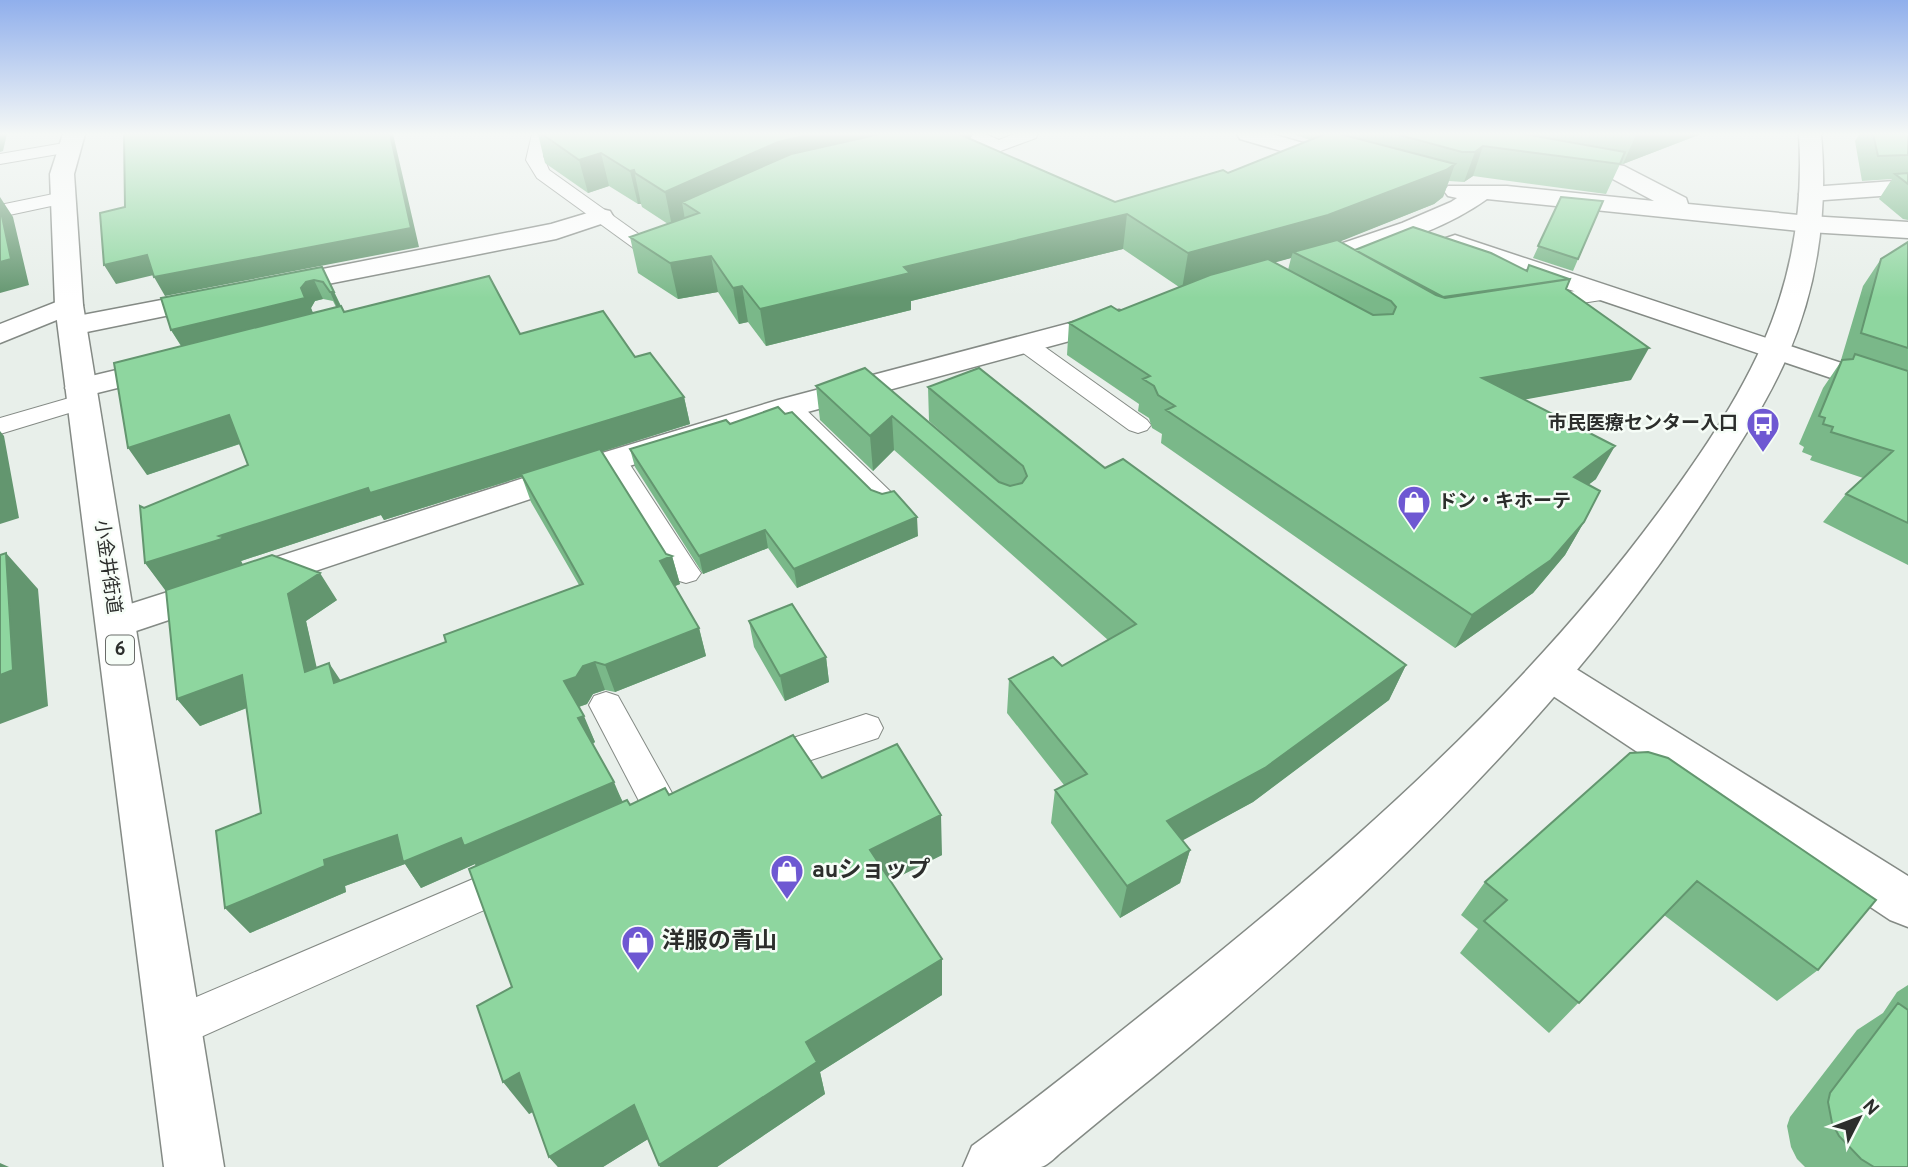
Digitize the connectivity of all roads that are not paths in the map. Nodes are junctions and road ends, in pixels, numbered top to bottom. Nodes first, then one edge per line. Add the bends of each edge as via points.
1 (63, 188) edge
2 (564, 188) edge
3 (1440, 188) edge
4 (1649, 188) edge
5 (1811, 188) edge
6 (1901, 188) edge
7 (1480, 194) junction
8 (63, 198) junction
9 (1810, 209) junction
10 (0, 211) edge
11 (1690, 212) junction
12 (601, 216) junction
13 (1411, 228) junction
14 (683, 230) edge
15 (1908, 230) edge
16 (1274, 275) edge
17 (1606, 293) junction
18 (1514, 307) edge
19 (1145, 312) edge
20 (70, 315) junction
21 (0, 334) edge
22 (1027, 345) junction
23 (1775, 351) junction
24 (187, 362) edge
25 (82, 395) junction
26 (1908, 396) edge
27 (789, 407) junction
28 (1138, 425) dead end
29 (0, 426) edge
30 (614, 460) junction
31 (884, 501) edge
32 (686, 573) dead end
33 (116, 623) junction
34 (1550, 673) junction
35 (606, 705) dead end
36 (866, 728) dead end
37 (737, 779) edge
38 (701, 796) edge
39 (664, 813) junction
40 (626, 829) edge
41 (551, 862) edge
42 (1908, 904) edge
43 (174, 1028) junction
44 (194, 1167) edge
45 (993, 1167) edge

1 - 8 street, 小金井街道 / 6
2 - 12 lane
3 - 7 street
4 - 11 street
5 - 9 street
6 - 9 street
7 - 11 street
7 - 13 street
8 - 10 lane
8 - 20 street, 小金井街道 / 6
9 - 11 street
9 - 15 street
9 - 23 street via 1799,281
12 - 14 lane via 646,248
12 - 20 street via 555,231 240,293
13 - 16 street via 1341,265
13 - 17 street
17 - 18 lane
17 - 23 street
19 - 22 street
20 - 21 street
20 - 25 street, 小金井街道 / 6
22 - 27 street via 880,395
22 - 28 lane
23 - 26 street
23 - 34 street via 1711,466 1645,558
24 - 25 street
25 - 29 lane
25 - 33 street, 小金井街道 / 6
27 - 30 street
27 - 31 lane
30 - 32 lane
30 - 33 street
33 - 43 street, 小金井街道 / 6
34 - 42 street
34 - 45 street via 1389,838 1210,995
35 - 39 lane
36 - 37 lane
38 - 39 lane
39 - 40 lane
41 - 43 lane
43 - 44 street, 小金井街道 / 6

